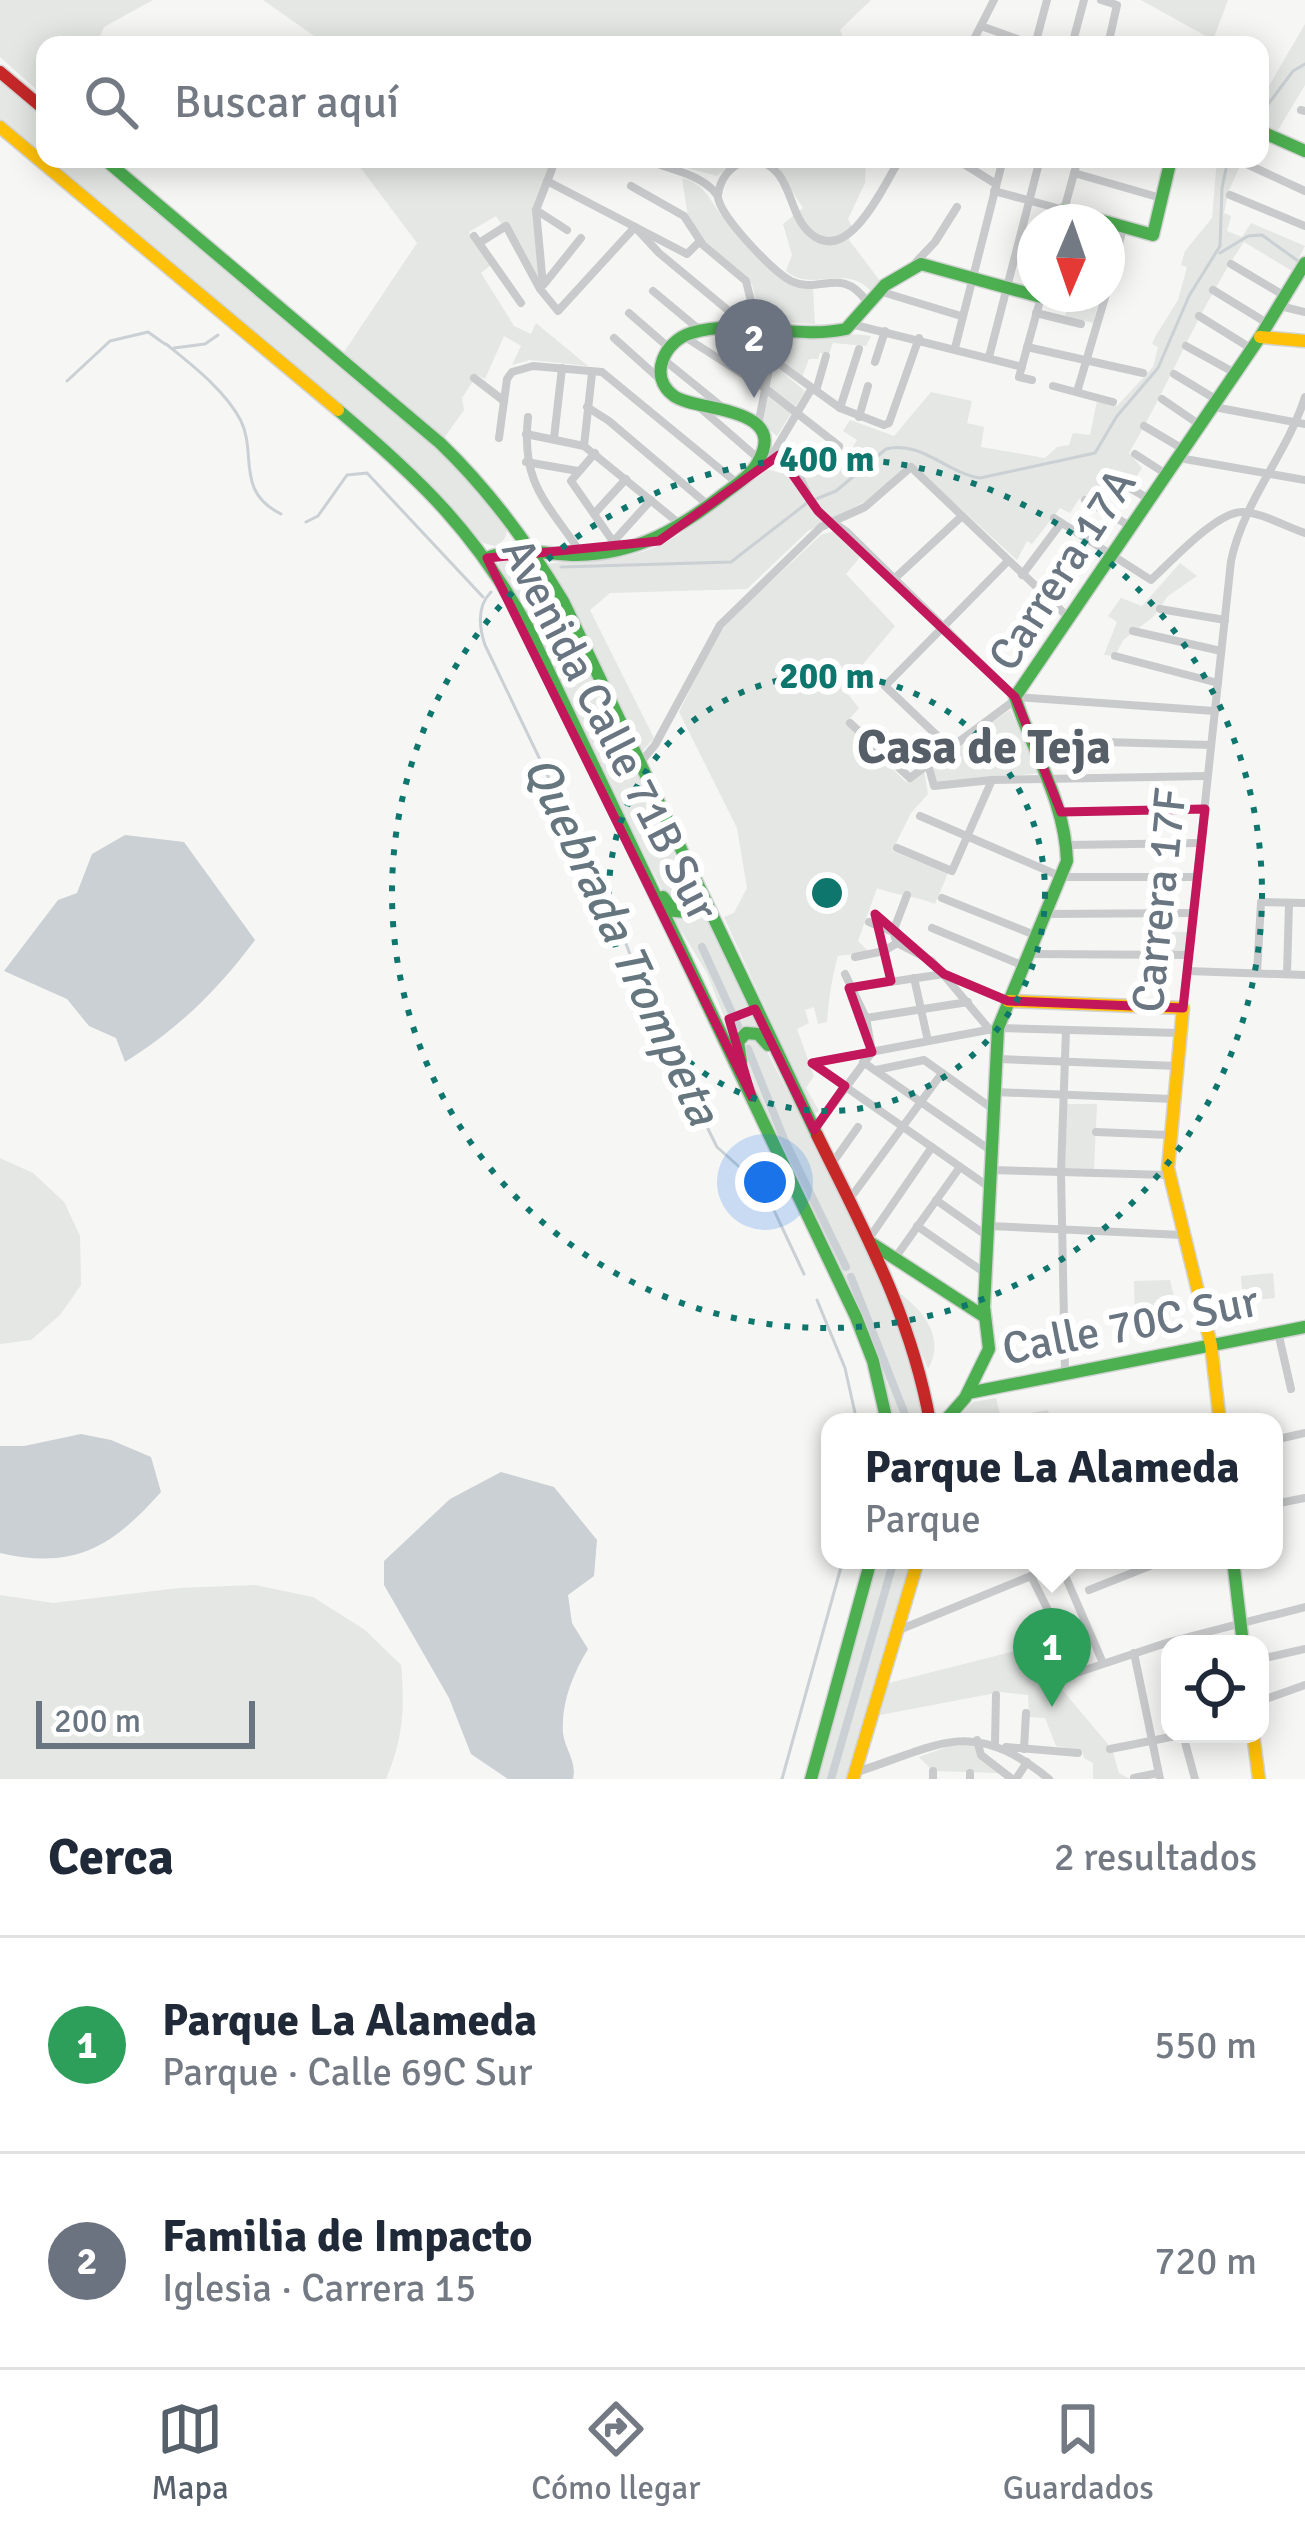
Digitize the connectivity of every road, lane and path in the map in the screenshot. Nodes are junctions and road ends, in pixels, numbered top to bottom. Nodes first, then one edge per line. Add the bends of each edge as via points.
1 (994, 0) edge
2 (1047, 0) edge
3 (1084, 0) edge
4 (1101, 0) edge
5 (981, 26) junction
6 (976, 36) edge
7 (997, 36) edge
8 (1037, 36) edge
9 (1074, 36) edge
10 (1110, 36) edge
11 (0, 72) edge
12 (36, 102) edge
13 (0, 127) edge
14 (1269, 135) edge
15 (1305, 151) edge
16 (36, 157) edge
17 (49, 168) edge
18 (115, 168) edge
19 (662, 168) edge
20 (732, 168) edge
21 (769, 168) edge
22 (895, 168) edge
23 (968, 168) edge
24 (1001, 168) edge
25 (1038, 168) edge
26 (1075, 168) edge
27 (1168, 168) edge
28 (1255, 168) edge
29 (552, 169) dead end
30 (1074, 173) junction
31 (547, 181) junction
32 (631, 186) dead end
33 (995, 188) junction
34 (1305, 191) edge
35 (718, 195) junction
36 (1230, 195) dead end
37 (1161, 198) junction
38 (1029, 200) junction
39 (1037, 204) edge
40 (1065, 204) edge
41 (957, 207) dead end
42 (536, 210) junction
43 (1125, 226) edge
44 (1305, 226) edge
45 (635, 227) junction
46 (567, 230) dead end
47 (581, 238) dead end
48 (700, 241) junction
49 (1231, 264) dead end
50 (911, 267) junction
51 (1302, 273) edge
52 (970, 276) junction
53 (1005, 286) junction
54 (542, 287) junction
55 (1017, 289) edge
56 (653, 290) dead end
57 (1213, 290) dead end
58 (879, 291) junction
59 (1283, 302) junction
60 (521, 303) dead end
61 (868, 303) junction
62 (1099, 312) edge
63 (1305, 312) edge
64 (629, 313) dead end
65 (1036, 313) joint
66 (961, 316) junction
67 (1199, 316) dead end
68 (1081, 324) dead end
69 (855, 325) junction
70 (752, 326) junction
71 (729, 328) junction
72 (885, 331) junction
73 (702, 332) junction
74 (685, 337) junction
75 (1260, 337) junction
76 (614, 338) dead end
77 (919, 338) junction
78 (1305, 341) edge
79 (1186, 346) dead end
80 (1027, 347) junction
81 (955, 348) junction
82 (860, 349) dead end
83 (664, 352) junction
84 (772, 356) junction
85 (826, 356) dead end
86 (989, 357) junction
87 (1085, 360) junction
88 (875, 362) dead end
89 (562, 368) junction
90 (597, 372) junction
91 (1020, 372) junction
92 (1143, 373) dead end
93 (1235, 373) junction
94 (1174, 374) dead end
95 (474, 378) dead end
96 (1032, 380) dead end
97 (664, 383) junction
98 (868, 386) dead end
99 (1053, 386) dead end
100 (766, 388) junction
101 (814, 389) junction
102 (1077, 392) junction
103 (1305, 397) edge
104 (1162, 399) dead end
105 (504, 401) junction
106 (1113, 402) dead end
107 (1215, 403) junction
108 (698, 406) junction
109 (586, 407) junction
110 (840, 408) junction
111 (724, 409) junction
112 (795, 413) junction
113 (527, 417) dead end
114 (859, 417) junction
115 (1200, 424) junction
116 (1301, 424) edge
117 (758, 425) junction
118 (1144, 426) dead end
119 (526, 434) junction
120 (499, 438) dead end
121 (554, 438) junction
122 (584, 446) junction
123 (839, 446) dead end
124 (595, 453) junction
125 (1180, 453) junction
126 (1135, 454) dead end
127 (766, 457) junction
128 (526, 462) junction
129 (579, 472) junction
130 (1266, 473) junction
131 (1166, 474) junction
132 (626, 478) junction
133 (1305, 480) edge
134 (737, 483) junction
135 (1121, 483) dead end
136 (1149, 499) junction
137 (651, 500) junction
138 (1085, 500) dead end
139 (709, 506) junction
140 (1246, 512) junction
141 (594, 514) junction
142 (962, 516) junction
143 (833, 521) junction
144 (1130, 526) junction
145 (683, 527) junction
146 (1305, 533) edge
147 (616, 546) junction
148 (535, 554) junction
149 (582, 554) junction
150 (1110, 556) junction
151 (487, 558) junction
152 (1008, 561) junction
153 (1022, 575) junction
154 (894, 579) junction
155 (1160, 608) dead end
156 (1068, 617) junction
157 (1225, 620) junction
158 (943, 627) junction
159 (1133, 631) dead end
160 (1221, 651) junction
161 (1115, 656) dead end
162 (1218, 683) junction
163 (1015, 699) junction
164 (1215, 711) junction
165 (850, 723) dead end
166 (1033, 740) junction
167 (1212, 745) junction
168 (949, 747) junction
169 (640, 763) junction
170 (928, 764) junction
171 (1207, 776) junction
172 (1051, 779) junction
173 (992, 780) junction
174 (1205, 809) junction
175 (1060, 812) junction
176 (920, 816) dead end
177 (967, 838) junction
178 (1200, 843) junction
179 (1067, 845) junction
180 (680, 847) junction
181 (897, 848) dead end
182 (639, 859) junction
183 (1062, 877) junction
184 (1196, 877) junction
185 (907, 895) dead end
186 (942, 898) dead end
187 (1288, 903) junction
188 (1305, 903) edge
189 (1193, 913) junction
190 (1046, 914) junction
191 (869, 922) dead end
192 (932, 928) dead end
193 (893, 932) junction
194 (1036, 936) junction
195 (897, 944) junction
196 (884, 951) junction
197 (1189, 955) junction
198 (855, 957) dead end
199 (1026, 960) junction
200 (1187, 971) junction
201 (1256, 973) junction
202 (845, 974) dead end
203 (944, 974) junction
204 (1287, 974) junction
205 (1305, 975) edge
206 (914, 978) junction
207 (891, 981) junction
208 (849, 988) junction
209 (969, 1001) junction
210 (1008, 1001) junction
211 (1184, 1008) junction
212 (921, 1009) junction
213 (866, 1018) junction
214 (994, 1029) junction
215 (1066, 1030) junction
216 (1181, 1033) junction
217 (928, 1041) junction
218 (872, 1052) junction
219 (996, 1058) junction
220 (863, 1062) junction
221 (1065, 1062) junction
222 (1177, 1066) junction
223 (876, 1070) junction
224 (942, 1073) junction
225 (789, 1078) junction
226 (845, 1086) junction
227 (994, 1092) junction
228 (1064, 1094) junction
229 (752, 1097) junction
230 (1173, 1099) junction
231 (921, 1102) junction
232 (993, 1109) junction
233 (903, 1126) junction
234 (858, 1127) dead end
235 (814, 1130) junction
236 (1096, 1132) dead end
237 (1169, 1135) junction
238 (932, 1147) junction
239 (991, 1150) junction
240 (831, 1165) junction
241 (960, 1166) junction
242 (990, 1170) junction
243 (1061, 1172) junction
244 (1169, 1175) junction
245 (989, 1187) junction
246 (936, 1200) junction
247 (849, 1202) junction
248 (917, 1226) junction
249 (1063, 1229) junction
250 (987, 1231) junction
251 (1182, 1235) junction
252 (868, 1240) junction
253 (894, 1258) junction
254 (986, 1273) junction
255 (986, 1317) junction
256 (1305, 1327) edge
257 (1278, 1332) junction
258 (1211, 1345) junction
259 (1065, 1373) junction
260 (1291, 1389) dead end
261 (968, 1393) junction
262 (885, 1413) edge
263 (928, 1413) edge
264 (951, 1413) edge
265 (1219, 1413) edge
266 (869, 1569) edge
267 (915, 1569) edge
268 (1048, 1569) edge
269 (1068, 1569) edge
270 (1142, 1569) edge
271 (1234, 1569) edge
272 (1031, 1576) junction
273 (1089, 1590) dead end
274 (1305, 1607) edge
275 (1240, 1622) junction
276 (898, 1631) junction
277 (1199, 1635) edge
278 (1242, 1635) edge
279 (1161, 1646) edge
280 (1305, 1649) edge
281 (1134, 1654) junction
282 (1269, 1657) edge
283 (1103, 1663) junction
284 (1079, 1672) junction
285 (1046, 1683) dead end
286 (1305, 1685) edge
287 (996, 1695) dead end
288 (1269, 1699) edge
289 (1025, 1713) dead end
290 (977, 1739) junction
291 (1161, 1740) edge
292 (1152, 1742) junction
293 (1186, 1743) edge
294 (1254, 1743) edge
295 (1000, 1745) junction
296 (1024, 1749) junction
297 (1110, 1750) dead end
298 (1078, 1753) dead end
299 (1028, 1762) junction
300 (854, 1776) edge
301 (1159, 1776) edge
302 (1009, 1777) edge
303 (1134, 1778) edge
304 (811, 1779) edge
305 (1049, 1779) edge
306 (1195, 1779) edge
307 (1259, 1779) edge

1 - 5 street
2 - 8 street
3 - 9 street
4 - 10 street via 1117,5
5 - 6 street
5 - 7 street
11 - 12 main road
13 - 16 main road, Avenida Calle 71B Sur
14 - 15 main road
17 - 151 main road, Avenida Calle 71B Sur via 415,475
18 - 148 main road, Avenida Calle 71B Sur via 455,456
19 - 35 street
20 - 35 street
21 - 22 street via 809,232 826,240 870,212
23 - 33 street
24 - 33 street
25 - 38 street
26 - 30 street
27 - 37 main road
28 - 34 street
29 - 31 street
30 - 37 street
30 - 40 street
31 - 42 street
31 - 45 street
32 - 48 street via 688,219
33 - 38 street
33 - 52 street
35 - 61 street via 788,278 847,283
36 - 44 street
37 - 43 main road via 1153,235
38 - 39 street
38 - 53 street
41 - 50 street
42 - 46 street
42 - 54 street
45 - 48 street via 687,254
45 - 54 street via 558,310
45 - 70 street
47 - 54 street
48 - 70 street via 749,285
49 - 59 street
50 - 52 main road
50 - 58 main road
51 - 59 main road, Carrera 17A
52 - 53 main road
52 - 66 street
53 - 55 main road
53 - 86 street
54 - 60 street via 506,226 477,240
56 - 73 street
57 - 75 street
58 - 61 main road
58 - 66 street
59 - 63 street
59 - 75 main road, Carrera 17A
61 - 69 main road
62 - 87 street
64 - 83 street
65 - 68 street
65 - 80 street
66 - 81 street
67 - 75 street
69 - 70 main road via 833,332
69 - 72 street
70 - 71 main road
71 - 73 main road
71 - 84 street
72 - 77 street
72 - 88 street
73 - 74 main road
74 - 83 main road
74 - 100 street
75 - 78 main road
75 - 93 main road, Carrera 17A
76 - 97 street
77 - 81 street
77 - 114 street via 889,423
79 - 93 street
80 - 87 street
80 - 91 street
81 - 86 street
82 - 110 street
83 - 97 main road
83 - 111 street
84 - 100 street
84 - 101 street
85 - 101 street
86 - 91 street
87 - 92 street
87 - 102 street
89 - 90 street
89 - 105 street via 512,372
89 - 121 street
90 - 109 street
90 - 134 street
91 - 96 street
93 - 107 main road, Carrera 17A
94 - 107 street
95 - 105 street
97 - 108 main road
98 - 114 street
99 - 102 street
100 - 112 street
100 - 117 street
101 - 110 street
101 - 112 street
102 - 106 street
103 - 116 street, Carrera 17F
104 - 115 street
105 - 120 street
107 - 115 main road, Carrera 17A
107 - 116 street
108 - 111 main road
108 - 127 street
109 - 122 street
109 - 139 street
110 - 114 street
111 - 117 main road
112 - 123 street
112 - 127 street
113 - 119 street
115 - 125 main road, Carrera 17A
116 - 130 street, Carrera 17F
117 - 127 main road
118 - 125 street
119 - 121 street
119 - 128 street
121 - 122 street
122 - 124 street
124 - 129 street
124 - 132 street
125 - 130 street
125 - 131 main road, Carrera 17A
126 - 131 street
127 - 134 main road
127 - 143 street via 788,460 818,512
128 - 129 street
128 - 149 street
129 - 141 street via 571,481
130 - 133 street
130 - 140 street, Carrera 17F
131 - 136 main road, Carrera 17A
132 - 137 street
132 - 141 street
134 - 139 main road
135 - 136 street
136 - 144 main road, Carrera 17A
137 - 145 street
137 - 147 street
138 - 144 street
139 - 145 main road
140 - 146 street
140 - 150 street via 1219,521 1151,580
140 - 157 street, Carrera 17F
141 - 147 street
142 - 143 street via 911,467 865,507
142 - 152 street
142 - 154 street
143 - 154 street
143 - 169 street via 720,625
144 - 150 main road, Carrera 17A
145 - 147 main road via 659,541
147 - 149 main road
148 - 149 main road
148 - 151 main road
148 - 169 main road, Avenida Calle 71B Sur
150 - 153 street via 1058,520
150 - 156 main road, Carrera 17A
151 - 182 main road, Avenida Calle 71B Sur
152 - 153 street
152 - 158 street
153 - 156 street
154 - 158 street
155 - 157 street
156 - 163 main road, Carrera 17A
157 - 160 street, Carrera 17F
158 - 163 street
158 - 168 street via 886,686
159 - 160 street
160 - 162 street, Carrera 17F
161 - 162 street
162 - 164 street, Carrera 17F
163 - 164 street
163 - 166 main road, Carrera 17A
163 - 168 street
164 - 167 street, Carrera 17F
165 - 170 street via 910,778
166 - 167 street
166 - 172 main road, Carrera 17A
167 - 171 street, Carrera 17F
168 - 170 street
169 - 180 main road, Avenida Calle 71B Sur
170 - 173 street via 932,786
171 - 172 street
171 - 174 street, Carrera 17F
172 - 173 street
172 - 175 main road, Carrera 17A
173 - 177 street
174 - 175 street
174 - 178 street, Carrera 17F
175 - 179 main road, Carrera 17A
176 - 177 street
177 - 181 street via 952,871
177 - 183 street
178 - 179 street
178 - 184 street, Carrera 17F
179 - 183 main road, Carrera 17A
180 - 182 main road via 695,896 686,913 670,908
180 - 225 main road, Avenida Calle 71B Sur
182 - 229 main road, Avenida Calle 71B Sur
183 - 184 street
183 - 190 main road, Carrera 17A
184 - 189 street, Carrera 17F
185 - 193 street
186 - 194 street
187 - 188 street
187 - 201 street via 1261,904
187 - 204 street
189 - 190 street
189 - 197 street, Carrera 17F
190 - 194 main road, Carrera 17A
191 - 193 street
192 - 199 street
193 - 195 street
194 - 199 main road, Carrera 17A
195 - 196 street
195 - 203 street
196 - 198 street
196 - 207 street
197 - 199 street
197 - 200 street, Carrera 17F
199 - 210 main road, Carrera 17A
200 - 201 street
200 - 211 street, Carrera 17F
201 - 204 street
202 - 208 street
203 - 206 street
203 - 209 street
203 - 210 street
204 - 205 street
206 - 207 street
206 - 212 street
207 - 208 street
208 - 213 street
209 - 212 street
209 - 214 street
210 - 211 main road
210 - 214 main road, Carrera 17A
211 - 216 main road, Carrera 17F
212 - 213 street
212 - 217 street
213 - 218 street
214 - 215 street
214 - 217 street
214 - 219 main road, Carrera 17A
215 - 216 street
215 - 221 street
216 - 222 main road, Carrera 17F
217 - 218 street
218 - 220 street
218 - 226 street via 812,1063
219 - 221 street
219 - 227 main road, Carrera 17A
220 - 223 street
220 - 226 street
221 - 222 street
221 - 228 street
222 - 230 main road, Carrera 17F
223 - 224 street via 924,1060
223 - 231 street
224 - 231 street
224 - 232 street
225 - 229 main road via 763,1038 746,1033 738,1047
225 - 235 main road, Avenida Calle 71B Sur
226 - 233 street
226 - 235 street
227 - 228 street
227 - 232 main road, Carrera 17A
228 - 230 street
228 - 243 street
229 - 262 main road, Avenida Calle 71B Sur via 871,1353
230 - 237 main road, Carrera 17F
231 - 233 street
231 - 239 street
232 - 239 main road, Carrera 17A
233 - 238 street
233 - 247 street
234 - 240 street
235 - 240 main road, Avenida Calle 71B Sur
236 - 237 street
237 - 244 main road, Carrera 17F
238 - 241 street
238 - 252 street
239 - 242 main road, Carrera 17A
240 - 247 main road, Avenida Calle 71B Sur
241 - 245 street
241 - 246 street
242 - 243 street
242 - 245 main road, Carrera 17A
243 - 244 street
243 - 249 street
244 - 251 main road, Carrera 17F
245 - 250 main road, Carrera 17A
246 - 248 street
246 - 250 street
247 - 252 main road, Avenida Calle 71B Sur
248 - 253 street
248 - 254 street
249 - 250 street
249 - 251 street
249 - 259 street
250 - 254 main road, Carrera 17A
251 - 258 main road, Carrera 17F
252 - 253 main road
252 - 263 main road, Avenida Calle 71B Sur via 913,1340
253 - 255 main road
254 - 255 main road, Carrera 17A
255 - 261 main road, Carrera 17A via 988,1349
256 - 257 main road, Calle 70C Sur
257 - 258 main road, Calle 70C Sur
257 - 260 street
258 - 259 main road, Calle 70C Sur
258 - 265 main road, Carrera 17F
259 - 261 main road, Calle 70C Sur
261 - 264 main road, Carrera 17A
266 - 304 main road
267 - 276 main road
268 - 272 street
269 - 283 street
270 - 273 street
271 - 275 main road
272 - 276 street
272 - 284 street
274 - 275 street
275 - 277 street
275 - 278 main road
276 - 300 main road
279 - 281 street
280 - 282 street
281 - 283 street
281 - 292 street
283 - 284 street
284 - 285 street
286 - 288 street
287 - 295 street
289 - 296 street
290 - 295 street
290 - 300 street
290 - 302 street via 981,1755
291 - 292 street
292 - 297 street
292 - 301 street
293 - 306 street
294 - 307 main road
295 - 296 street
295 - 299 street
296 - 298 street
299 - 302 street
299 - 305 street
301 - 303 street

